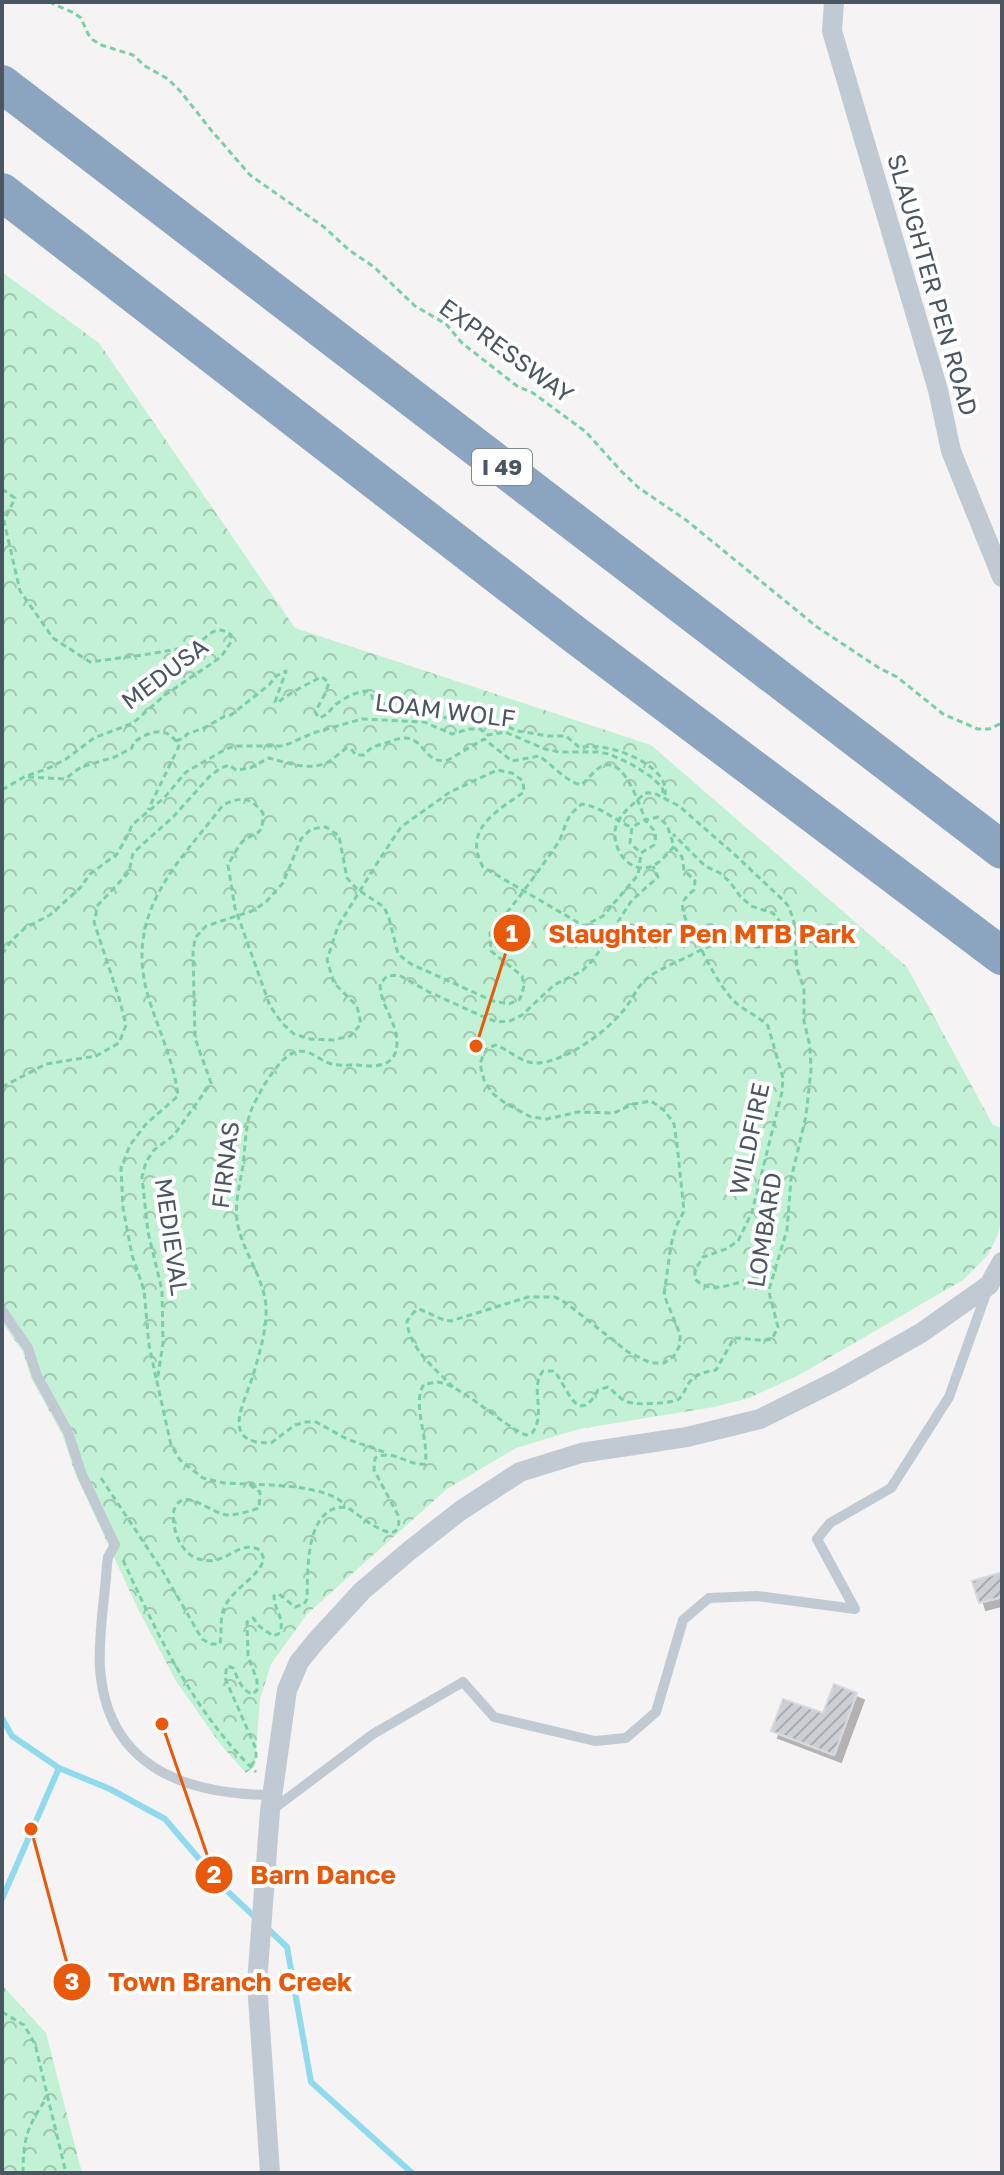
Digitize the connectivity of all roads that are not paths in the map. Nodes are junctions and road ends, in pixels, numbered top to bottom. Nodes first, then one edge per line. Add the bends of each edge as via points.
1 (834, 2) edge
2 (2, 84) edge
3 (2, 192) edge
4 (1002, 577) edge
5 (1002, 850) edge
6 (1002, 956) edge
7 (1002, 1262) edge
8 (989, 1285) junction
9 (2, 1310) edge
10 (272, 1798) junction
11 (270, 2173) edge

1 - 4 street, SLAUGHTER PEN ROAD via 832,31 938,390 951,451
2 - 5 highway, I 49
3 - 6 highway
7 - 8 street
8 - 10 street via 921,1333 760,1419 687,1437 581,1453 520,1472 460,1511 362,1591 299,1662 287,1690
8 - 10 lane via 949,1397 891,1488 830,1523 817,1539 855,1609 757,1596 709,1598 683,1620 656,1712 626,1738 595,1741 494,1717 463,1682
9 - 10 lane via 28,1348 115,1545 107,1564 99,1648 105,1697 121,1735 151,1766 176,1779
10 - 11 street via 257,1983

